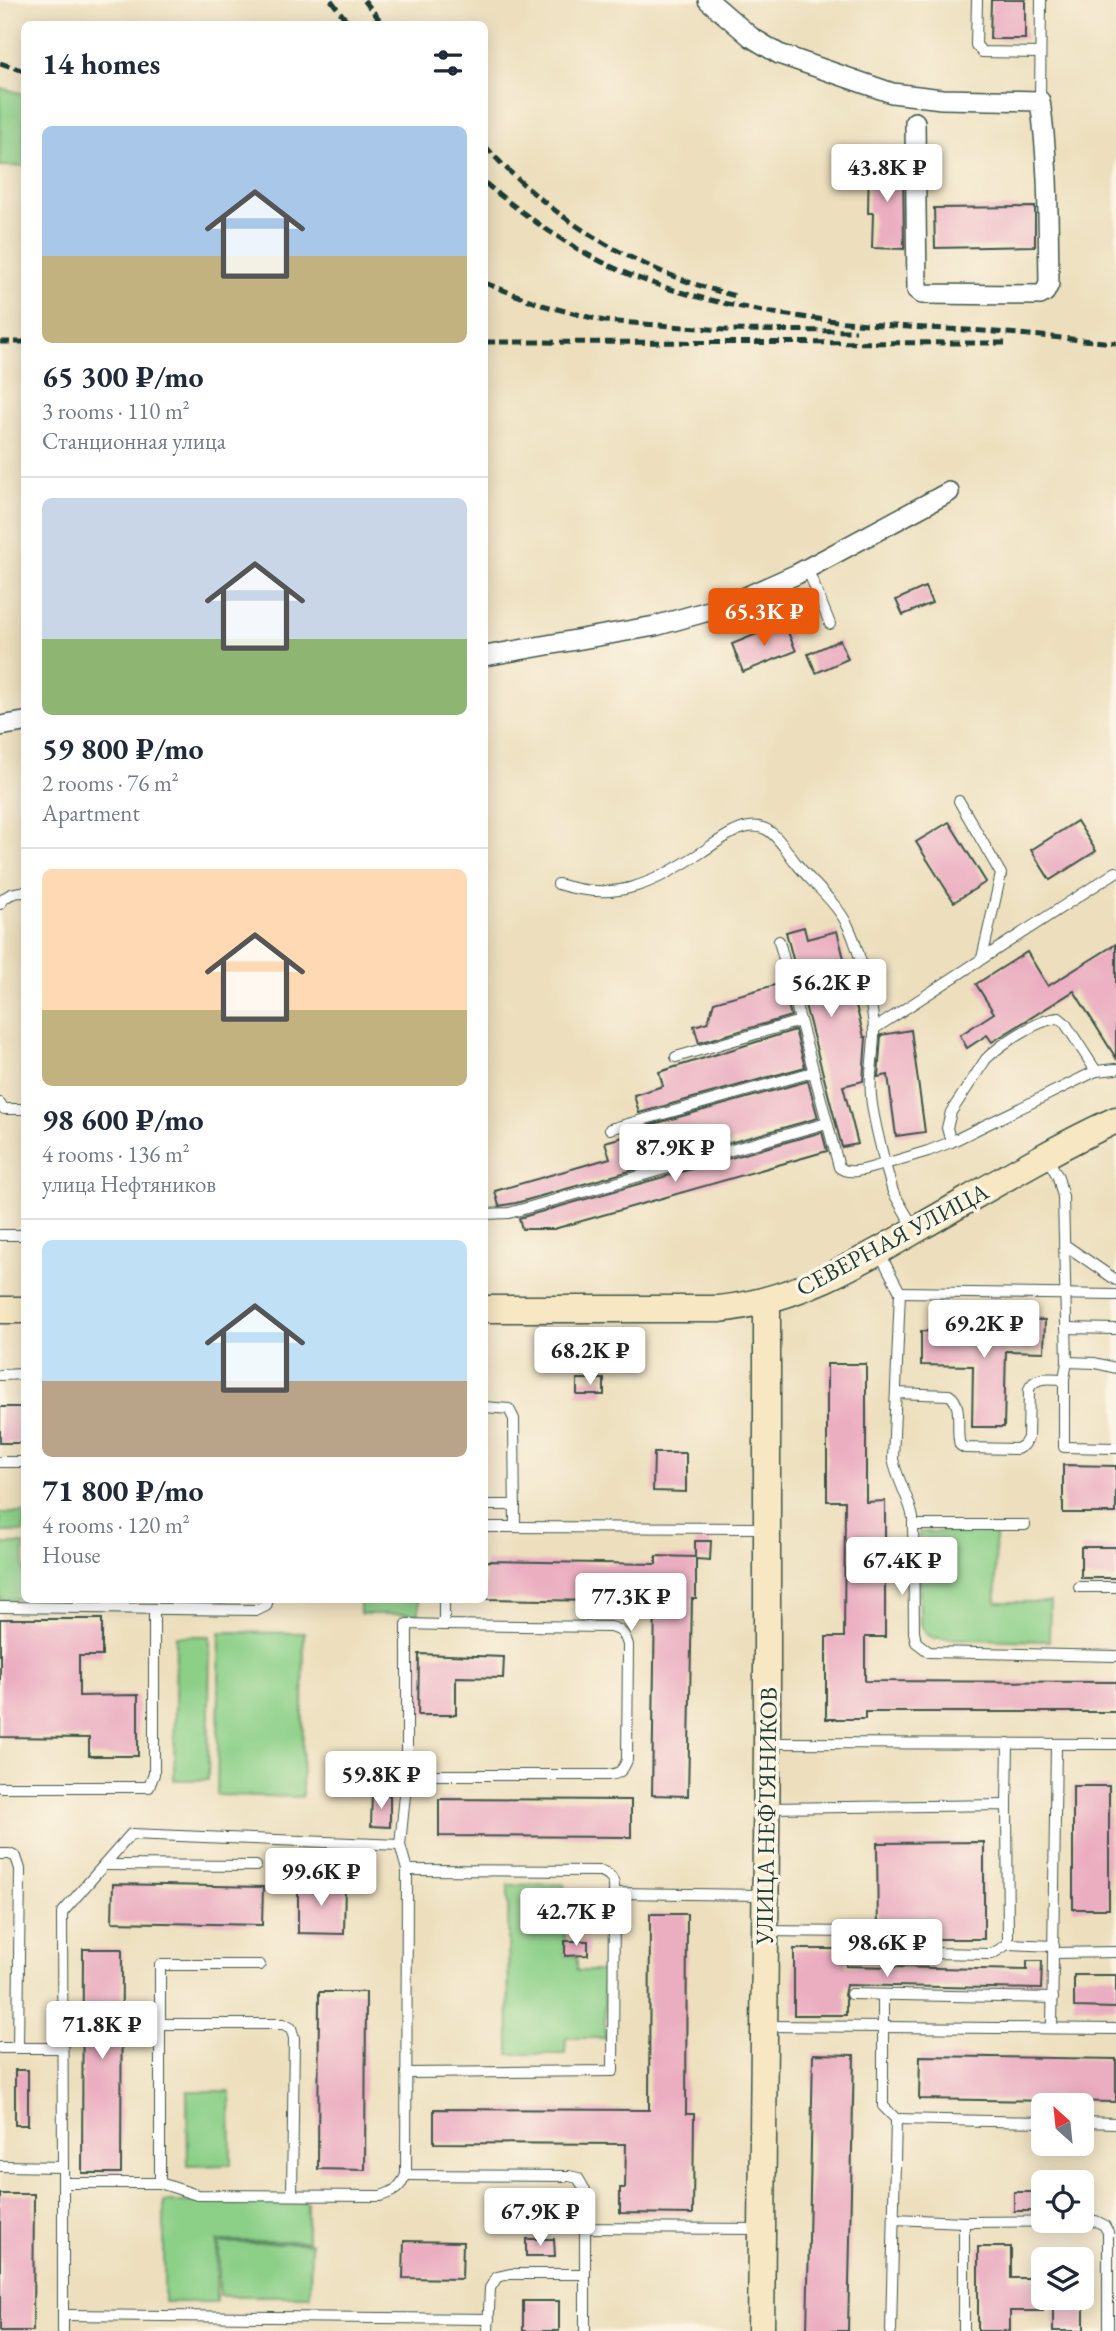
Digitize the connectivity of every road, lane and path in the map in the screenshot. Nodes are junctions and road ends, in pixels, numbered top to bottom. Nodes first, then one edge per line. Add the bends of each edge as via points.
1 (708, 0) edge
2 (977, 0) edge
3 (1041, 0) edge
4 (1041, 53) junction
5 (1040, 101) junction
6 (915, 122) dead end
7 (949, 492) dead end
8 (807, 568) junction
9 (830, 624) dead end
10 (488, 655) edge
11 (21, 722) edge
12 (0, 726) edge
13 (959, 801) dead end
14 (1116, 872) edge
15 (558, 884) dead end
16 (21, 892) edge
17 (0, 904) edge
18 (779, 941) dead end
19 (982, 958) junction
20 (800, 1021) junction
21 (874, 1029) junction
22 (676, 1057) dead end
23 (1116, 1069) edge
24 (1096, 1071) junction
25 (813, 1072) junction
26 (0, 1103) edge
27 (21, 1109) edge
28 (1116, 1120) edge
29 (827, 1123) junction
30 (610, 1129) dead end
31 (951, 1142) junction
32 (1046, 1155) junction
33 (885, 1164) junction
34 (488, 1214) edge
35 (916, 1230) junction
36 (0, 1235) edge
37 (21, 1235) edge
38 (1065, 1245) junction
39 (879, 1252) junction
40 (1116, 1280) edge
41 (900, 1292) junction
42 (1066, 1295) junction
43 (1116, 1295) edge
44 (767, 1301) junction
45 (488, 1309) edge
46 (0, 1310) edge
47 (21, 1310) edge
48 (1066, 1328) junction
49 (1116, 1329) edge
50 (1067, 1362) junction
51 (1116, 1368) edge
52 (21, 1374) edge
53 (0, 1375) edge
54 (1064, 1379) junction
55 (896, 1394) junction
56 (488, 1407) edge
57 (1116, 1448) edge
58 (0, 1462) edge
59 (21, 1462) edge
60 (488, 1505) edge
61 (515, 1505) junction
62 (913, 1525) junction
63 (1025, 1525) dead end
64 (488, 1527) edge
65 (515, 1527) junction
66 (768, 1528) junction
67 (1079, 1587) dead end
68 (1116, 1587) edge
69 (267, 1603) edge
70 (444, 1603) edge
71 (0, 1607) edge
72 (154, 1610) junction
73 (444, 1625) junction
74 (1116, 1656) edge
75 (767, 1743) junction
76 (1008, 1743) junction
77 (1056, 1744) junction
78 (1116, 1744) edge
79 (407, 1775) junction
80 (0, 1787) edge
81 (1007, 1805) junction
82 (766, 1808) junction
83 (400, 1845) junction
84 (0, 1854) edge
85 (104, 1865) junction
86 (256, 1866) dead end
87 (407, 1870) junction
88 (614, 1893) junction
89 (765, 1895) junction
90 (764, 1931) junction
91 (1008, 1944) junction
92 (1054, 1949) junction
93 (1116, 1952) edge
94 (260, 1965) dead end
95 (851, 1994) dead end
96 (883, 1994) junction
97 (1053, 1998) junction
98 (160, 2024) junction
99 (763, 2026) junction
100 (883, 2027) junction
101 (1052, 2028) junction
102 (1116, 2029) edge
103 (0, 2048) edge
104 (18, 2048) junction
105 (62, 2048) junction
106 (406, 2073) junction
107 (896, 2119) junction
108 (1031, 2122) edge
109 (1094, 2122) edge
110 (1116, 2123) edge
111 (0, 2166) edge
112 (63, 2167) junction
113 (406, 2175) junction
114 (63, 2183) junction
115 (160, 2183) junction
116 (292, 2195) junction
117 (894, 2219) junction
118 (964, 2222) junction
119 (585, 2228) junction
120 (761, 2229) junction
121 (585, 2274) junction
122 (63, 2315) junction
123 (489, 2319) junction
124 (63, 2331) edge
125 (488, 2331) edge
126 (584, 2331) edge
127 (761, 2331) edge
128 (891, 2331) edge
129 (964, 2331) edge
130 (1108, 2331) edge

1 - 5 street via 779,54 892,93
2 - 4 lane via 976,45 982,52
3 - 4 lane
4 - 5 lane
5 - 6 street via 1049,284 1040,295 922,294 917,290
7 - 8 street
8 - 9 lane
8 - 10 street via 753,596 686,619
11 - 12 street
13 - 19 lane via 1001,873
14 - 19 lane
15 - 21 lane via 600,892 642,885 734,832 760,826 772,831 846,921 863,970
16 - 17 lane via 3,898
18 - 20 lane
19 - 21 lane
20 - 22 lane
20 - 25 lane
21 - 33 lane via 871,1097
23 - 24 lane
24 - 31 lane
24 - 31 lane via 1065,1023 1059,1018 1042,1021 986,1059 951,1112 947,1128
25 - 29 lane
25 - 30 lane
26 - 27 lane via 4,1109
28 - 32 main road, СЕВЕРНАЯ УЛИЦА
29 - 33 lane via 843,1171
29 - 34 lane via 509,1213
31 - 33 lane
32 - 35 main road, СЕВЕРНАЯ УЛИЦА
32 - 38 lane via 1061,1186
33 - 35 lane via 893,1192
35 - 39 main road, СЕВЕРНАЯ УЛИЦА
36 - 37 lane
38 - 40 lane
38 - 42 lane
39 - 41 lane
39 - 44 main road, СЕВЕРНАЯ УЛИЦА
41 - 42 lane
41 - 55 lane
42 - 43 lane
42 - 48 lane
44 - 45 main road, СЕВЕРНАЯ УЛИЦА via 719,1309
44 - 66 main road, УЛИЦА НЕФТЯНИКОВ
46 - 47 main road
48 - 49 lane
48 - 50 lane
50 - 51 lane
50 - 54 lane
52 - 53 lane
54 - 55 lane via 1031,1383 1028,1438 1017,1449 960,1445 957,1405 949,1395
54 - 57 lane via 1064,1447
55 - 62 lane via 893,1459 895,1474 911,1503
56 - 61 lane via 509,1409 514,1419
58 - 59 lane
60 - 61 lane
61 - 65 lane
62 - 63 lane
62 - 74 lane via 914,1632 922,1649
64 - 65 lane
65 - 66 lane
66 - 75 main road, УЛИЦА НЕФТЯНИКОВ
67 - 68 lane
69 - 72 lane via 258,1610
70 - 73 lane
71 - 72 lane
72 - 80 lane via 154,1774 149,1787
73 - 79 lane via 407,1624
73 - 79 lane via 619,1629 628,1644 627,1760 617,1775
75 - 76 lane
75 - 82 main road, УЛИЦА НЕФТЯНИКОВ
76 - 77 lane
76 - 81 lane
77 - 78 lane
77 - 92 lane
79 - 83 lane
81 - 82 lane
81 - 91 lane
82 - 89 main road, УЛИЦА НЕФТЯНИКОВ
83 - 85 lane via 131,1834
83 - 87 lane
84 - 104 lane via 16,1857 20,1869
85 - 86 lane
85 - 105 lane via 62,1913
87 - 88 lane via 601,1871 612,1879
87 - 106 lane
88 - 89 lane
88 - 106 lane via 613,2071
89 - 90 main road, УЛИЦА НЕФТЯНИКОВ
90 - 91 lane via 855,1931 856,1942 866,1952 992,1954
90 - 99 main road, УЛИЦА НЕФТЯНИКОВ
91 - 92 lane
92 - 93 lane
92 - 97 lane
94 - 98 lane via 160,1965
95 - 96 lane
96 - 97 lane
96 - 100 lane
97 - 101 lane
98 - 115 lane
98 - 116 lane via 284,2024 291,2028
99 - 100 lane
99 - 120 main road, УЛИЦА НЕФТЯНИКОВ
100 - 101 lane
100 - 107 lane via 883,2106
101 - 102 lane
103 - 104 lane
104 - 105 lane
105 - 112 lane
106 - 113 lane
107 - 108 lane
107 - 117 lane
109 - 110 lane
111 - 112 lane
112 - 114 lane
113 - 116 lane via 394,2193 380,2196
113 - 119 lane via 578,2178 585,2190
114 - 115 lane
114 - 122 lane
115 - 116 lane via 197,2195
117 - 118 lane
117 - 128 lane
118 - 129 lane
118 - 130 lane via 1096,2221 1104,2225 1108,2232
119 - 120 lane
119 - 121 lane
120 - 127 main road, УЛИЦА НЕФТЯНИКОВ
121 - 123 lane via 497,2277 490,2288
121 - 126 lane
122 - 123 lane
122 - 124 lane
123 - 125 lane

